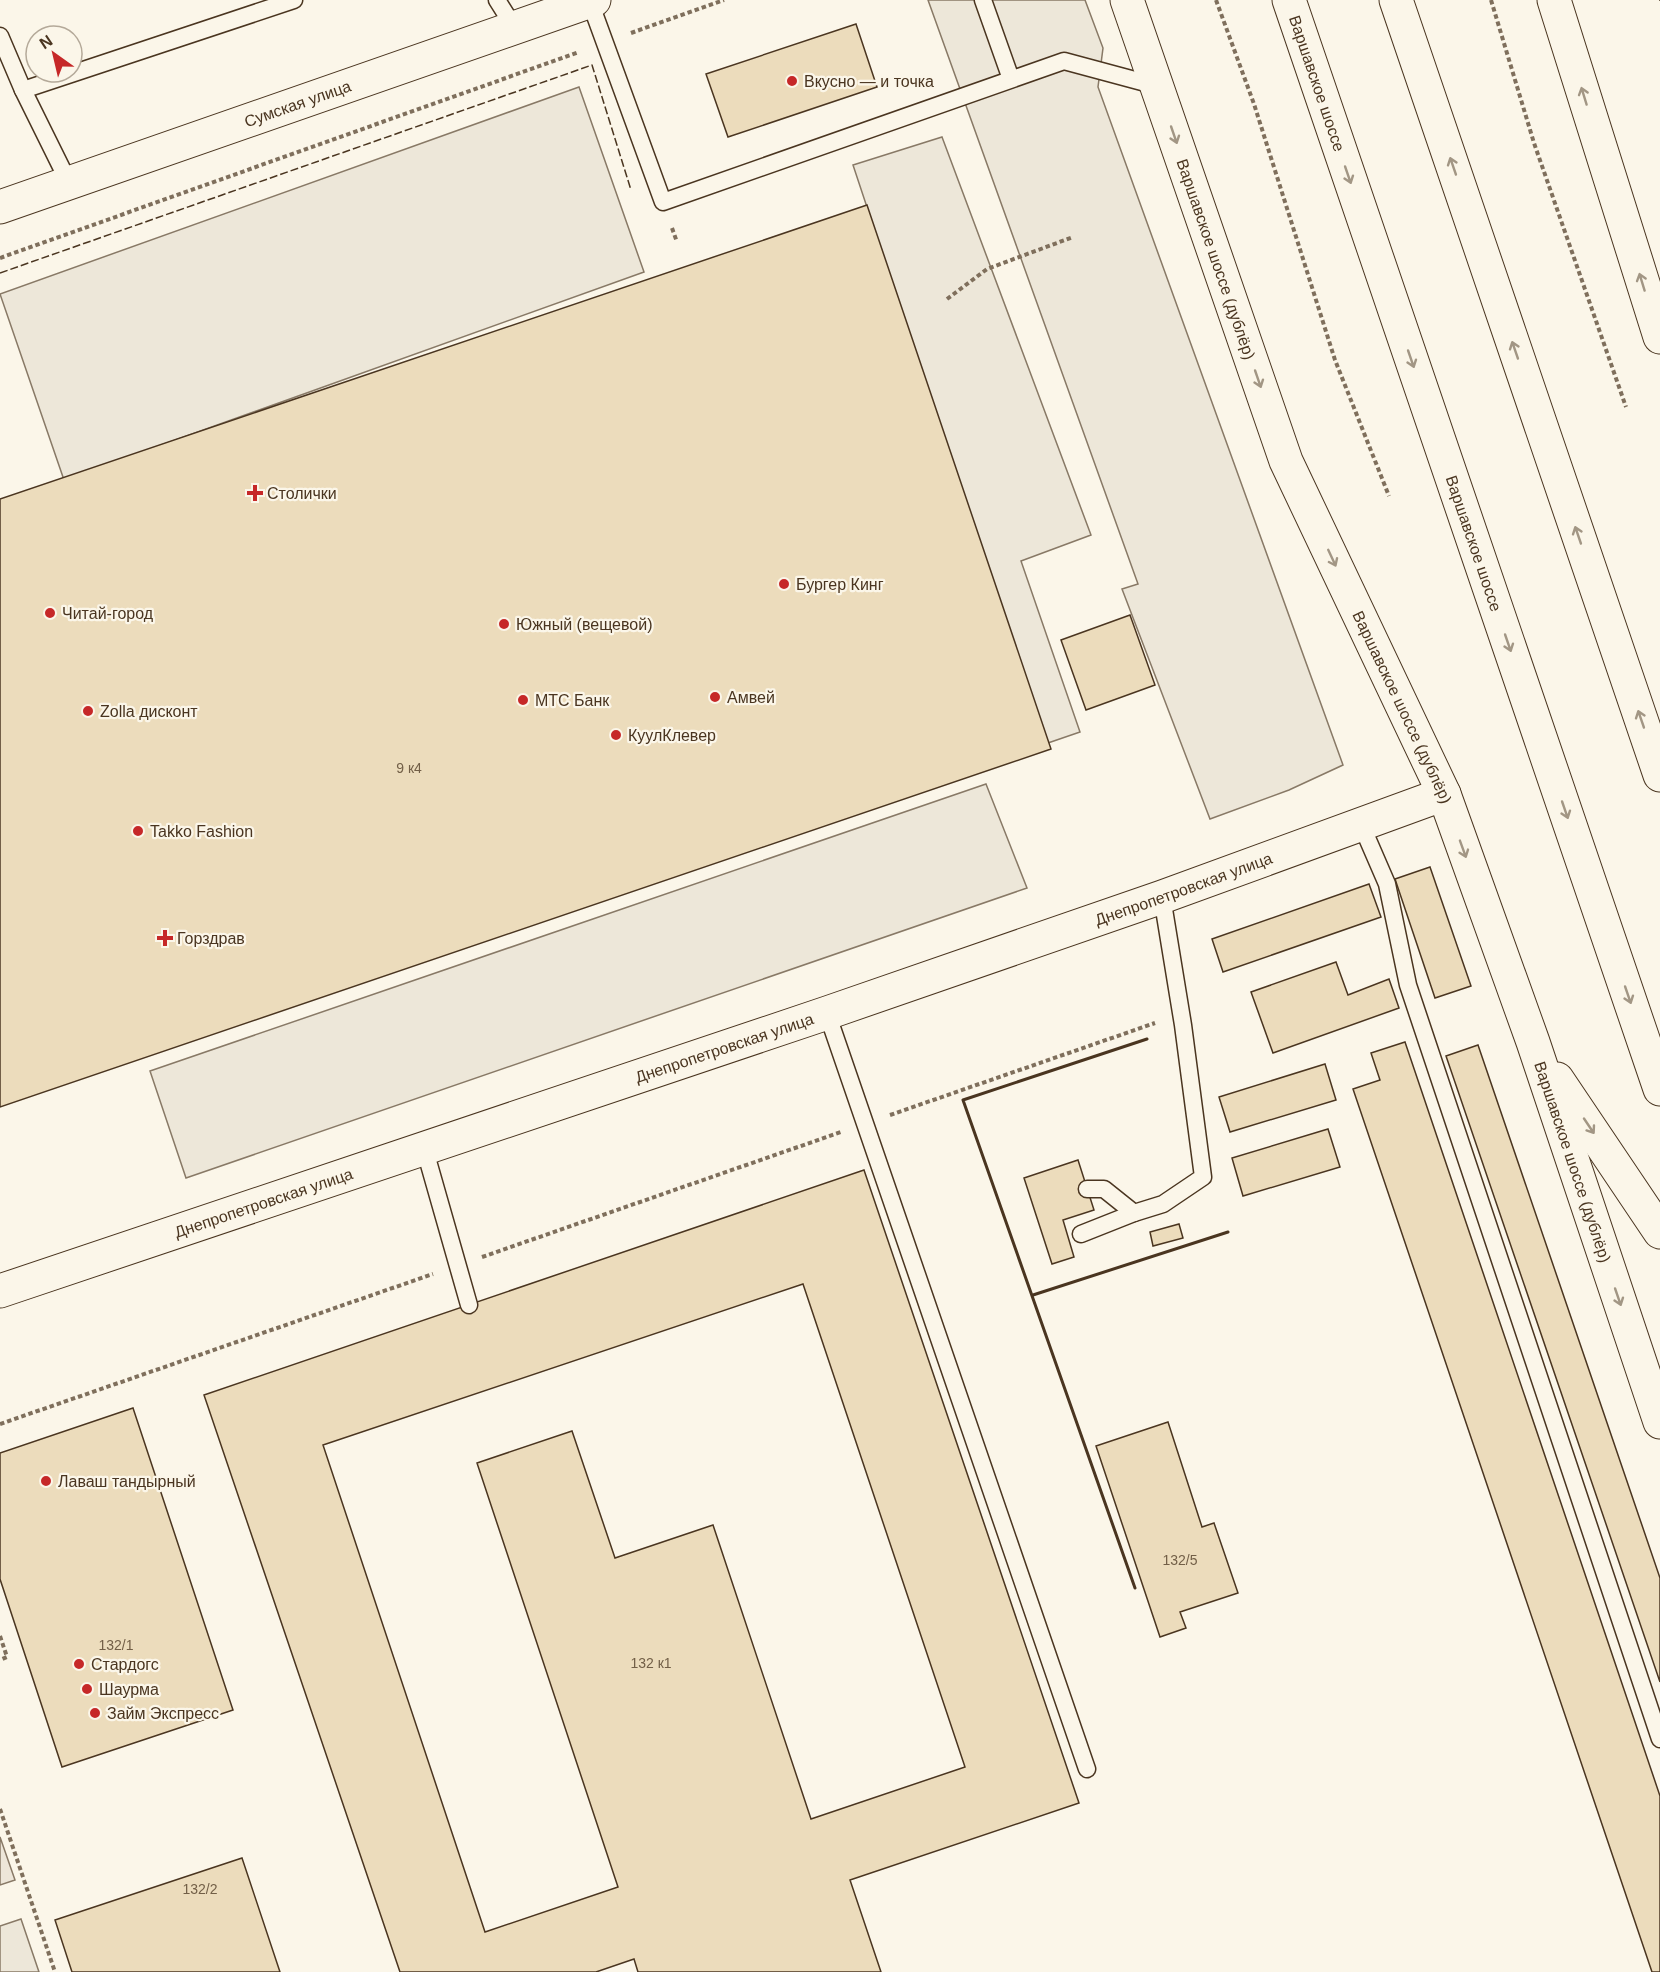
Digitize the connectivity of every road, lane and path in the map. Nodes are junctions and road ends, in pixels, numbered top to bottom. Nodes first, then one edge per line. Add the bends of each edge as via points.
1 (294, 0) edge
2 (497, 0) edge
3 (724, 0) edge
4 (983, 0) edge
5 (1127, 0) edge
6 (1216, 0) edge
7 (1289, 0) edge
8 (1396, 0) edge
9 (1491, 0) edge
10 (1554, 0) edge
11 (592, 1) edge
12 (514, 27) junction
13 (1, 41) edge
14 (605, 42) junction
15 (1011, 79) junction
16 (1157, 87) junction
17 (23, 90) junction
18 (69, 183) junction
19 (0, 207) edge
20 (1073, 237) dead end
21 (0, 258) edge
22 (947, 299) dead end
23 (1660, 337) edge
24 (1626, 407) dead end
25 (1389, 495) dead end
26 (1660, 775) edge
27 (1444, 794) junction
28 (1361, 824) junction
29 (1162, 897) junction
30 (826, 1013) junction
31 (1181, 1014) junction
32 (1533, 1042) junction
33 (1660, 1089) edge
34 (864, 1124) junction
35 (424, 1147) junction
36 (1087, 1188) dead end
37 (1134, 1213) junction
38 (1660, 1232) edge
39 (1081, 1234) dead end
40 (458, 1265) junction
41 (0, 1291) edge
42 (469, 1305) dead end
43 (1660, 1422) edge
44 (0, 1424) edge
45 (0, 1636) edge
46 (0, 1660) edge
47 (1660, 1739) edge
48 (1087, 1769) dead end
49 (0, 1809) edge
50 (55, 1972) edge

1 - 17 lane
2 - 12 lane
3 - 14 path
4 - 15 lane
5 - 16 main road, Варшавское шоссе (дублёр)
6 - 25 path via 1254,104 1335,360
7 -> 33 main road, Варшавское шоссе
26 -> 8 main road
9 - 24 path via 1534,143
23 -> 10 main road
11 - 12 main road, Сумская улица
11 - 14 lane
12 - 18 main road, Сумская улица
13 - 17 lane
14 - 15 lane via 663,202
14 - 21 path
15 - 16 lane via 1064,61
16 -> 27 main road, Варшавское шоссе (дублёр) via 1286,461
17 - 18 lane
18 - 19 main road, Сумская улица
20 - 22 path via 987,269
27 - 28 main road, Днепропетровская улица
27 -> 32 main road, Варшавское шоссе (дублёр)
28 - 29 main road, Днепропетровская улица
28 - 47 lane via 1387,884 1408,984
29 - 30 main road, Днепропетровская улица
29 - 31 lane
30 - 34 lane
30 - 35 main road, Днепропетровская улица
31 - 34 path
31 - 37 lane via 1203,1177 1163,1204
32 -> 38 main road
32 -> 43 main road, Варшавское шоссе (дублёр)
34 - 40 path
34 - 48 lane
35 - 40 lane
35 - 41 main road, Днепропетровская улица
36 - 37 lane via 1104,1189
37 - 39 lane
40 - 42 lane
40 - 44 path
45 - 46 path via 7,1658
49 - 50 path

